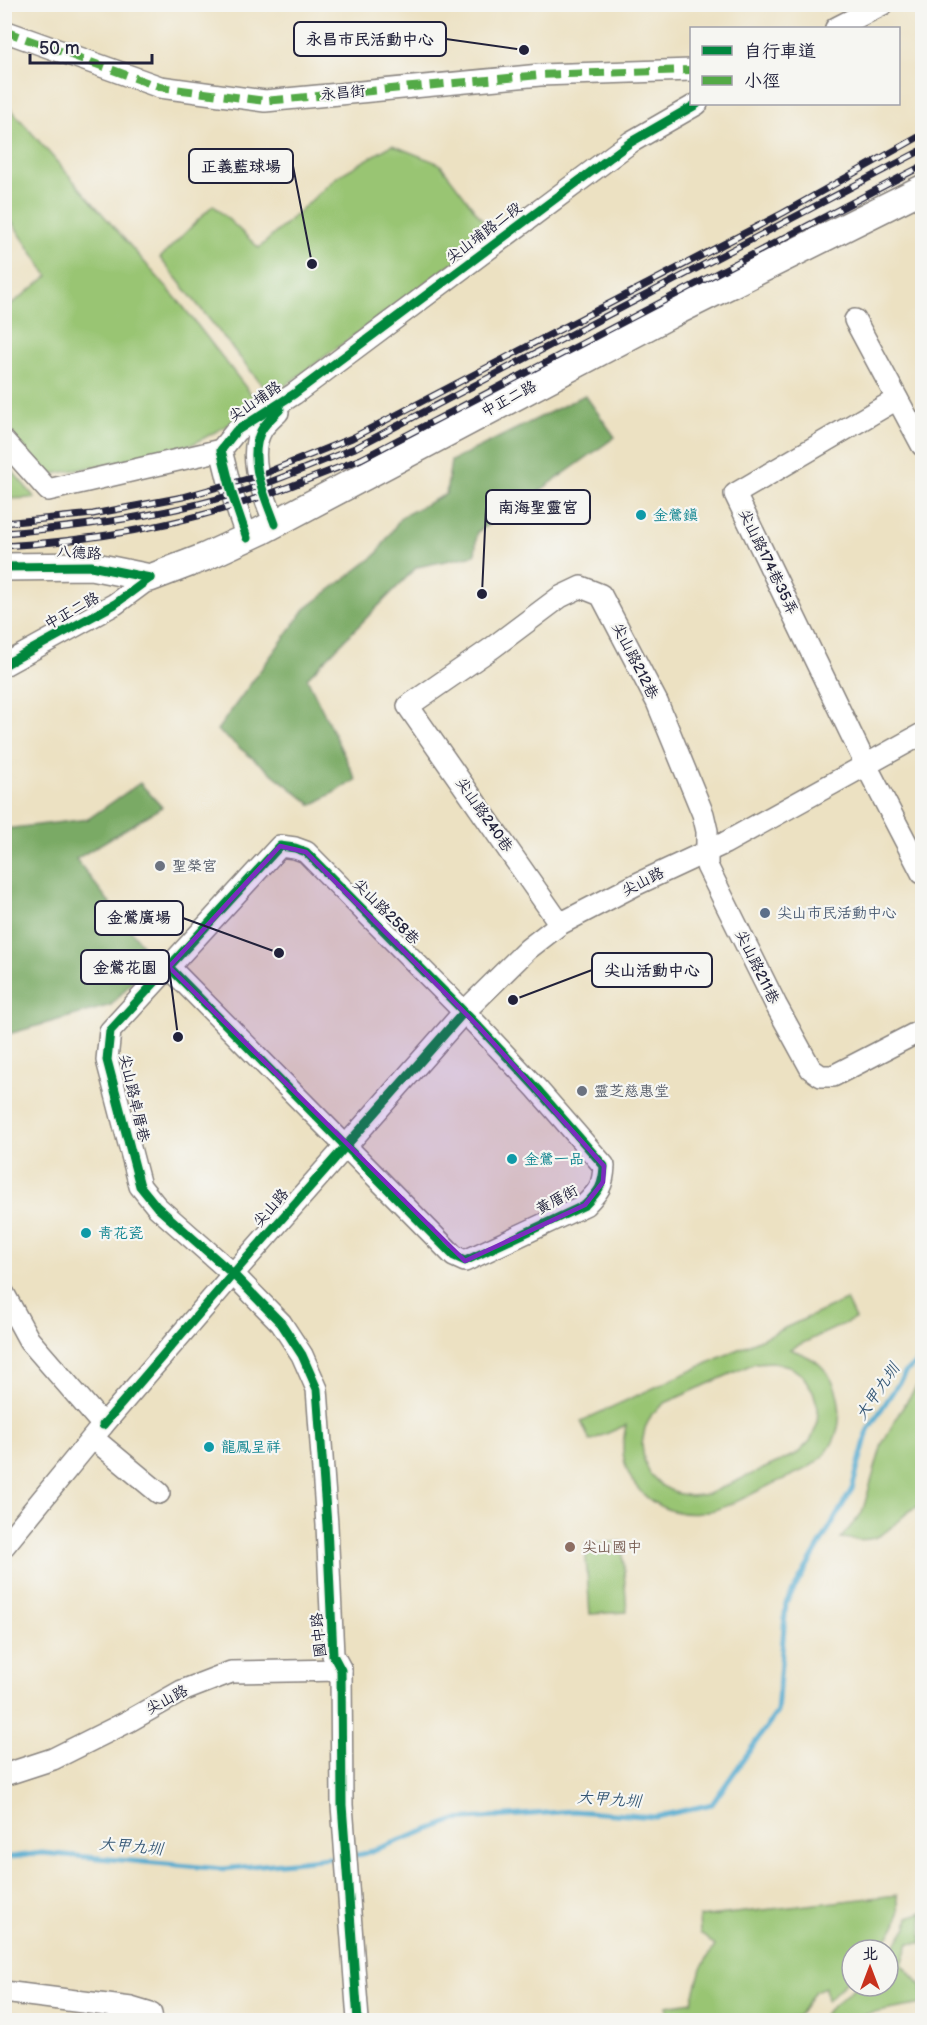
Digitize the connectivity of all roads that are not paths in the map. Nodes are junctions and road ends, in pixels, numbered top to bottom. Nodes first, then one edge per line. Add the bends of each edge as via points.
1 (883, 4) edge
2 (838, 27) edge
3 (4, 31) edge
4 (690, 70) edge
5 (695, 105) edge
6 (922, 189) edge
7 (855, 320) dead end
8 (294, 393) junction
9 (897, 399) junction
10 (4, 441) edge
11 (922, 445) edge
12 (221, 450) junction
13 (275, 524) junction
14 (247, 538) junction
15 (4, 567) edge
16 (150, 578) junction
17 (4, 665) edge
18 (408, 706) joint
19 (922, 734) edge
20 (867, 767) junction
21 (280, 846) joint
22 (708, 850) junction
23 (922, 873) edge
24 (560, 924) junction
25 (169, 967) junction
26 (464, 1012) junction
27 (922, 1030) edge
28 (346, 1146) junction
29 (232, 1274) junction
30 (4, 1294) edge
31 (99, 1432) junction
32 (159, 1493) dead end
33 (4, 1545) edge
34 (341, 1670) junction
35 (4, 1775) edge
36 (4, 1992) edge
37 (152, 2020) edge
38 (358, 2020) edge

1 - 2 street
3 - 4 street, 永昌街 via 160,87 265,101 540,75
5 - 8 street, 尖山埔路二段 via 631,142
6 - 13 main road, 中正二路 via 671,314
7 - 9 street
8 - 12 street, 尖山埔路 via 236,431
8 - 13 street, 尖山埔路 via 261,430 255,452 258,476
9 - 11 street
9 - 20 street, 尖山路174巷35弄 via 735,494
10 - 12 street via 48,490
12 - 14 street
13 - 14 main road, 中正二路
14 - 16 main road, 中正二路
15 - 16 main road, 八德路 via 91,566
16 - 17 street, 中正二路 via 115,604
18 - 22 street, 尖山路212巷 via 560,597 581,587 601,596 657,702 703,814
18 - 24 street, 尖山路240巷
19 - 20 street, 尖山路
20 - 22 street, 尖山路
20 - 23 street
21 - 25 street, 尖山路卓厝巷
21 - 26 street, 尖山路258巷 via 306,852
22 - 24 street, 尖山路
22 - 27 street, 尖山路211巷 via 707,866 811,1069 821,1076 833,1076
24 - 26 street, 尖山路 via 528,949
25 - 28 street
25 - 29 street, 尖山路卓厝巷 via 110,1031 107,1060 140,1186
26 - 28 street, 尖山路
26 - 28 street, 黃厝街 via 604,1166 603,1182 596,1194 585,1205 465,1261 454,1256
28 - 29 street, 尖山路
29 - 31 street, 尖山路
29 - 34 street, 國中路 via 281,1323 302,1355 317,1389 333,1655
30 - 31 street via 29,1340
31 - 32 street
31 - 33 street, 尖山路
34 - 35 street, 尖山路 via 231,1672 182,1691 53,1759
34 - 38 street, 國中路 via 342,1805
36 - 37 street via 131,2008 151,2014

